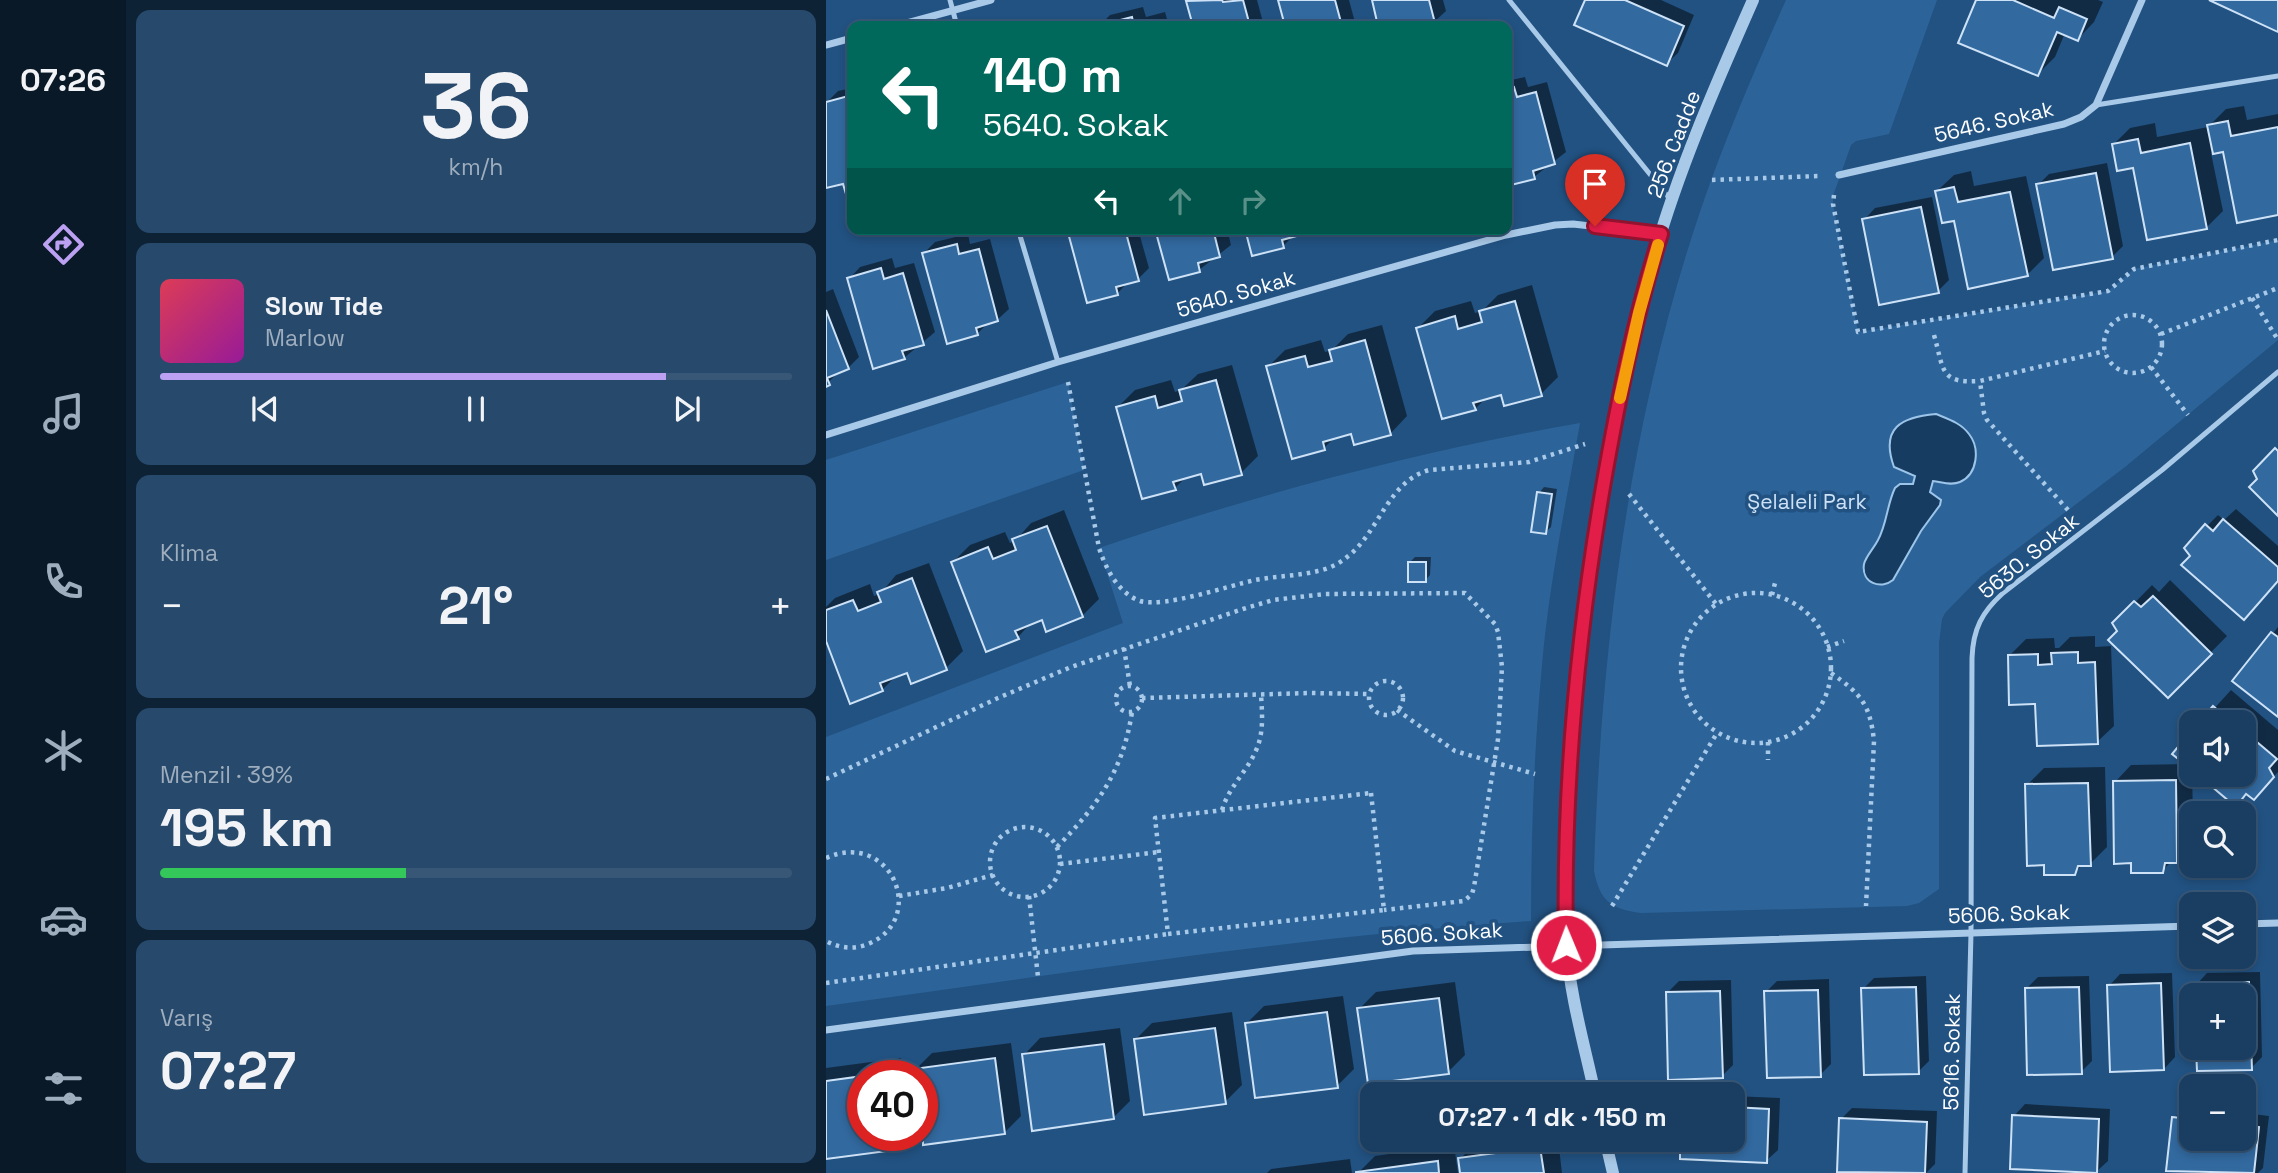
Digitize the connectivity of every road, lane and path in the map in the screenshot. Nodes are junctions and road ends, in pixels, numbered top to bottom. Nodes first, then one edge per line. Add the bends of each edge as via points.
1 (950, 0) edge
2 (991, 0) edge
3 (1509, 0) edge
4 (1753, 0) edge
5 (2142, 0) edge
6 (953, 11) junction
7 (915, 21) edge
8 (956, 21) edge
9 (847, 40) edge
10 (826, 46) edge
11 (2278, 76) edge
12 (2095, 105) junction
13 (1839, 175) junction
14 (1712, 180) dead end
15 (1672, 201) junction
16 (1661, 234) junction
17 (1020, 235) edge
18 (1512, 235) edge
19 (1512, 235) edge
20 (2278, 240) edge
21 (2278, 288) edge
22 (2252, 298) junction
23 (2161, 334) junction
24 (1934, 335) dead end
25 (2278, 340) edge
26 (2105, 351) junction
27 (1061, 361) junction
28 (2151, 367) junction
29 (2278, 372) edge
30 (1980, 381) junction
31 (2188, 415) dead end
32 (1612, 433) junction
33 (826, 435) edge
34 (1629, 494) dead end
35 (2068, 510) dead end
36 (1776, 579) dead end
37 (1772, 595) junction
38 (1716, 604) junction
39 (1844, 641) dead end
40 (1827, 647) junction
41 (1124, 648) junction
42 (1831, 673) junction
43 (1130, 686) junction
44 (1261, 694) junction
45 (1369, 694) junction
46 (1142, 698) junction
47 (1397, 710) junction
48 (1132, 712) junction
49 (1717, 733) junction
50 (1768, 742) junction
51 (1769, 760) dead end
52 (1495, 763) junction
53 (1535, 774) dead end
54 (826, 779) edge
55 (1222, 810) junction
56 (1057, 847) junction
57 (1158, 852) junction
58 (826, 858) edge
59 (1060, 864) junction
60 (993, 875) junction
61 (899, 896) junction
62 (1028, 896) junction
63 (1612, 906) dead end
64 (1866, 906) dead end
65 (1384, 910) junction
66 (2278, 923) edge
67 (2256, 924) edge
68 (2179, 926) edge
69 (1971, 933) junction
70 (1168, 934) junction
71 (826, 941) edge
72 (1566, 945) junction
73 (1034, 953) junction
74 (1038, 977) dead end
75 (826, 983) edge
76 (826, 1030) edge
77 (1592, 1082) edge
78 (1608, 1152) edge
79 (1613, 1173) edge
80 (1965, 1173) edge

1 - 6 lane
2 - 6 street
3 - 15 lane
4 - 15 street, 256. Cadde
5 - 12 street
6 - 7 street
6 - 8 lane
9 - 10 street
11 - 12 lane, 5646. Sokak
12 - 13 street, 5646. Sokak via 2064,124
13 - 14 path
13 - 20 path via 1833,204 1858,332 2108,291 2134,269
15 - 16 street, 256. Cadde
16 - 18 street, 5640. Sokak via 1573,224
16 - 32 street, 256. Cadde
17 - 27 lane
19 - 27 street, 5640. Sokak
21 - 22 path
22 - 23 path
22 - 25 path
23 - 26 path via 2140,316 2121,318 2107,332
23 - 28 path via 2161,352
24 - 30 path via 1948,377
26 - 28 path via 2124,372
26 - 30 path
27 - 32 path via 1099,548 1114,580 1144,602 1319,571 1354,551 1397,492 1418,474 1529,463
27 - 33 street, 5640. Sokak
28 - 31 path
29 - 69 lane, 5630. Sokak via 2142,487 2003,593 1983,614 1972,658
30 - 35 path via 1987,420
32 - 72 street, 256. Cadde via 1579,643 1566,837
34 - 38 path
36 - 37 path
37 - 38 path via 1740,594
37 - 40 path via 1810,615
38 - 49 path via 1697,621 1685,643 1681,668 1691,705
39 - 40 path
40 - 42 path
41 - 43 path
41 - 52 path via 1299,596 1465,593 1491,618 1498,632 1502,667
41 - 54 path via 998,698
42 - 50 path via 1822,705 1807,724
42 - 64 path via 1853,688 1872,721
43 - 46 path
43 - 48 path via 1119,690 1115,698 1120,710
44 - 45 path
44 - 46 path
44 - 55 path via 1257,749
45 - 47 path via 1377,712 1387,715
45 - 47 path via 1379,682 1391,682 1402,696
46 - 48 path via 1140,707
47 - 52 path via 1446,746
48 - 56 path via 1114,776
49 - 50 path via 1739,742
49 - 63 path
50 - 51 path
52 - 53 path
52 - 65 path via 1472,894 1464,901
55 - 57 path via 1155,818
55 - 65 path via 1371,793
56 - 59 path
56 - 60 path via 1036,828 1011,830 994,846 990,858
57 - 59 path
57 - 70 path
58 - 61 path via 842,852 874,857 887,867
59 - 62 path via 1053,884
60 - 61 path
60 - 62 path via 1003,889
61 - 71 path via 898,912 880,939 850,948
62 - 73 path
65 - 70 path
66 - 67 street
68 - 69 street, 5606. Sokak
69 - 72 street, 5606. Sokak
69 - 80 lane, 5616. Sokak
70 - 73 path
72 - 76 street, 5606. Sokak via 1368,956
72 - 77 street, 256. Cadde via 1572,995
73 - 74 path
73 - 75 path
78 - 79 street

